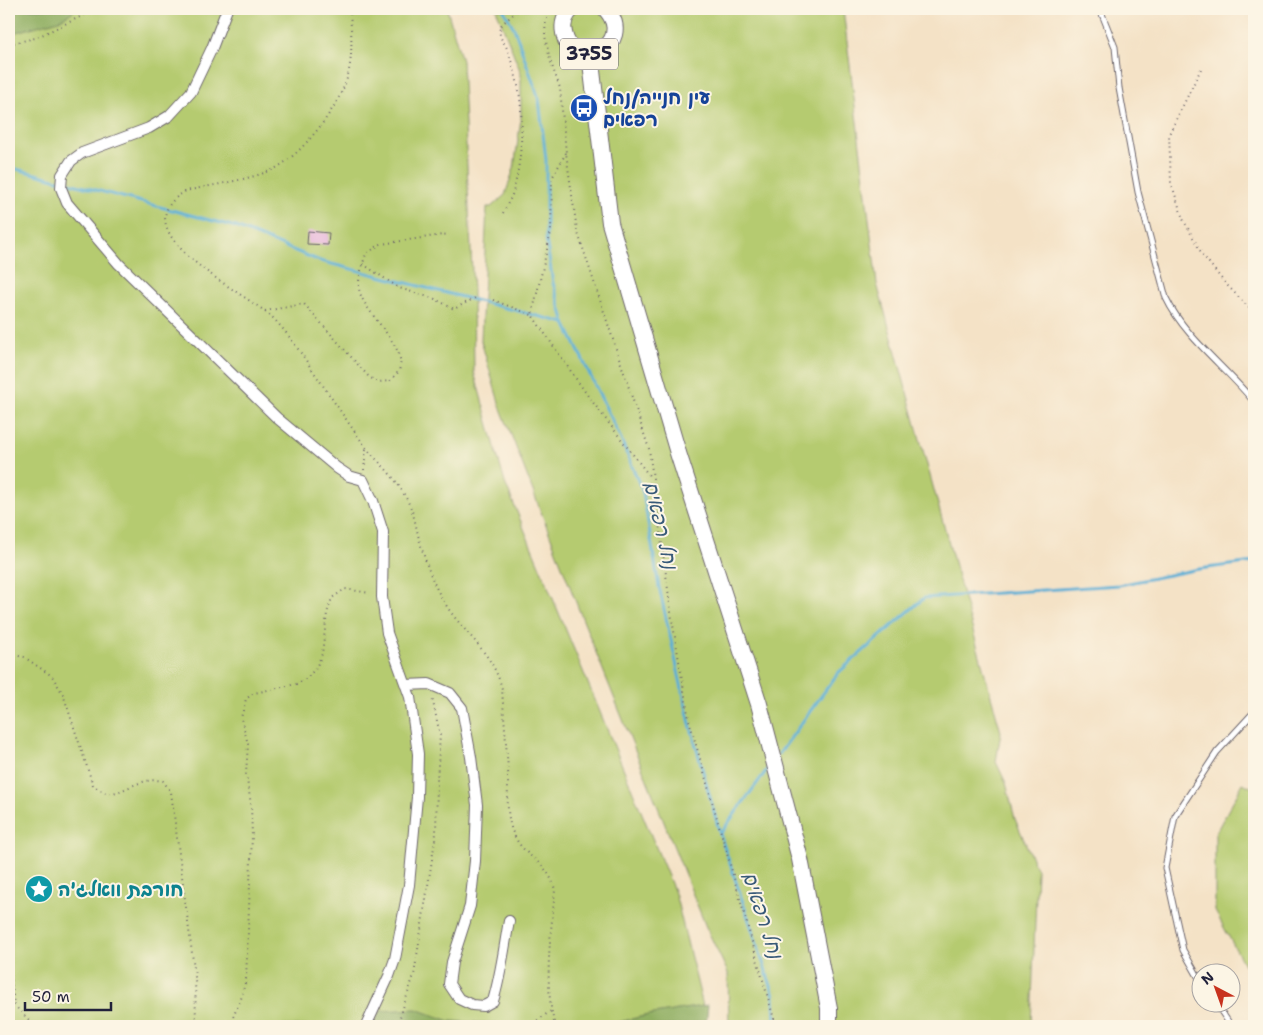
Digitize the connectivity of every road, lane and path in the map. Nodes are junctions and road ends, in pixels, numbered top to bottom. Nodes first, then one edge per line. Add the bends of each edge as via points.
1 (97, 9) edge
2 (227, 9) edge
3 (350, 9) edge
4 (519, 9) edge
5 (572, 9) edge
6 (1100, 9) edge
7 (609, 10) edge
8 (546, 13) dead end
9 (9, 44) edge
10 (590, 54) junction
11 (1201, 69) dead end
12 (566, 153) junction
13 (503, 213) dead end
14 (449, 234) dead end
15 (363, 264) junction
16 (475, 298) dead end
17 (493, 300) dead end
18 (265, 312) junction
19 (1254, 313) edge
20 (532, 315) junction
21 (1254, 402) edge
22 (366, 448) junction
23 (362, 480) junction
24 (653, 480) junction
25 (382, 597) junction
26 (9, 654) edge
27 (429, 684) junction
28 (406, 685) junction
29 (1254, 712) edge
30 (509, 921) dead end
31 (9, 955) edge
32 (1190, 962) edge
33 (551, 1011) junction
34 (1221, 1012) edge
35 (35, 1026) edge
36 (196, 1026) edge
37 (229, 1026) edge
38 (366, 1026) edge
39 (397, 1026) edge
40 (529, 1026) edge
41 (555, 1026) edge
42 (776, 1026) edge
43 (829, 1026) edge
44 (1231, 1026) edge

1 - 9 path via 35,38
2 - 23 street via 191,92 169,116 149,128 82,152 71,161 62,176 61,188 67,203 119,264 270,412 332,464 349,476
3 - 18 path via 349,71 336,106 316,133 287,161 272,170 186,191 174,198 165,216 170,235 180,249 201,268
4 - 13 path via 500,26 499,34 516,76 521,129 513,194
5 - 10 main road, 3755 via 563,23 565,38 575,50
6 - 21 lane via 1114,47 1138,192 1166,298 1186,328
7 - 10 main road, 3755 via 614,22 613,37 604,49
8 - 12 path via 546,36 560,88
10 - 43 main road, 3755 via 610,223 678,453 759,704 800,859 829,1008
11 - 19 path via 1169,134 1171,182 1183,219 1202,254
12 - 20 path via 552,178 551,232
12 - 24 path via 577,230 649,449
14 - 15 path via 381,244 366,254
15 - 16 path via 399,288 435,299 454,309
15 - 18 path via 359,287 363,300 398,351 398,372 390,381 378,382 369,377 304,304
17 - 20 path
18 - 22 path via 292,340
20 - 24 path via 588,396
22 - 23 path
22 - 33 path via 391,474 410,506 429,572 446,606 489,657 499,676 509,818 514,836 526,852 544,867 555,890 549,972
23 - 25 street via 383,532
24 - 42 path via 689,720
25 - 28 street via 387,633
25 - 37 path via 345,589 332,598 322,654 316,668 296,684 254,693 246,700 241,718 248,744 246,774 252,836 246,979
26 - 36 path via 24,657 52,676 63,694 92,785 110,793 143,781 156,780 163,781 170,792 195,976
27 - 28 street
27 - 30 street via 450,693 462,708 477,805 470,906 452,962 449,984 459,999 484,1006 493,1001
27 - 39 path via 440,735 436,834 414,975
28 - 38 street via 418,754 408,885 395,959
29 - 32 lane via 1217,752 1175,816 1165,868 1183,950
31 - 35 path via 14,1004
33 - 40 path
33 - 41 path
34 - 44 lane

